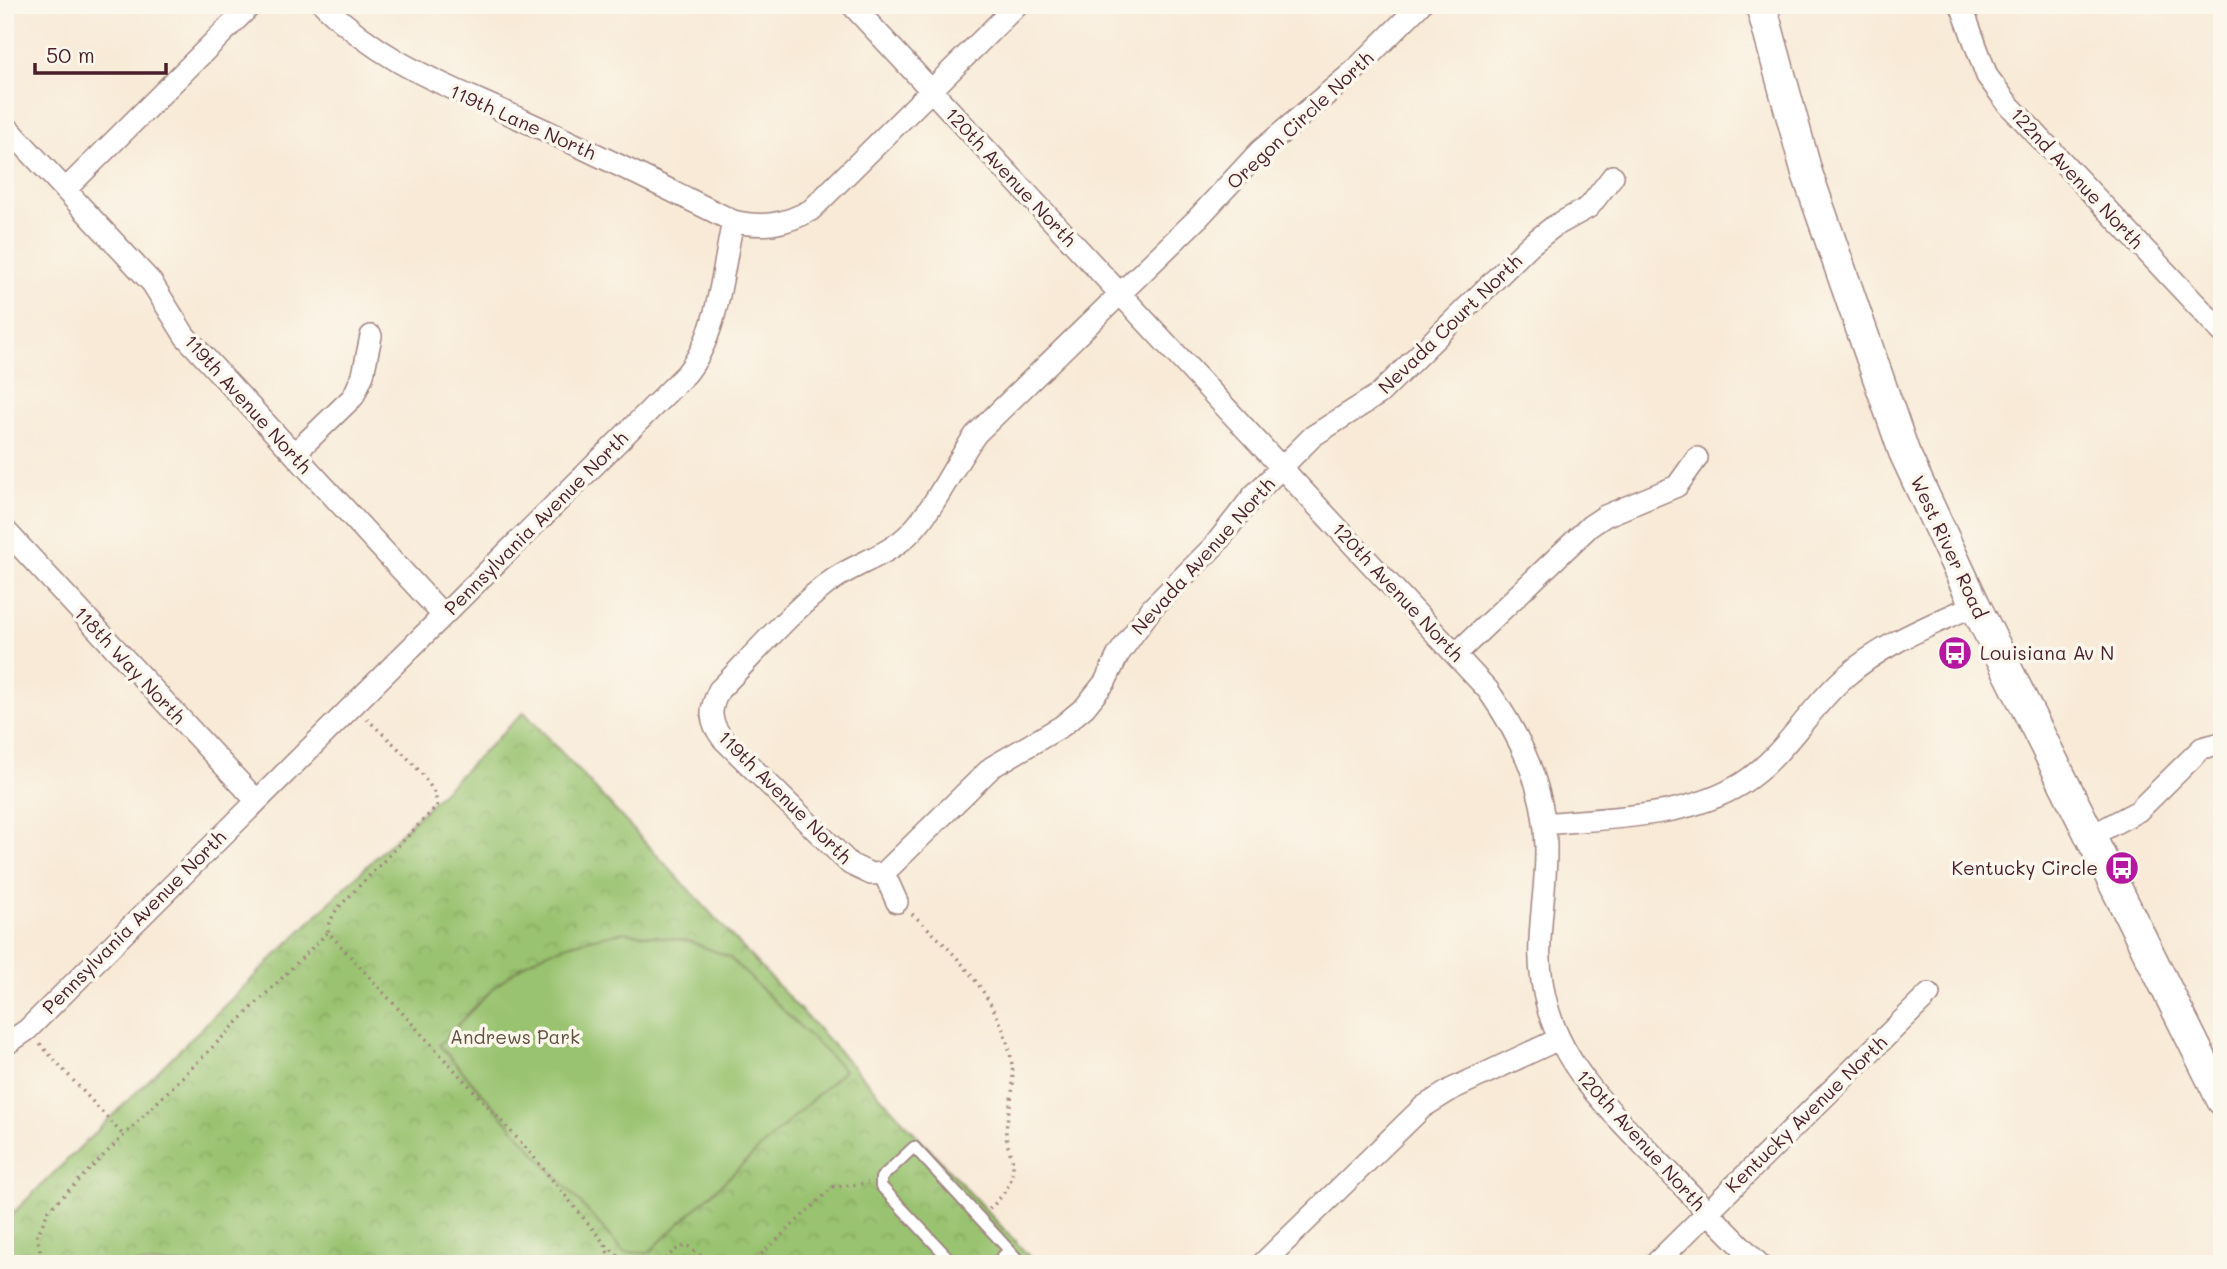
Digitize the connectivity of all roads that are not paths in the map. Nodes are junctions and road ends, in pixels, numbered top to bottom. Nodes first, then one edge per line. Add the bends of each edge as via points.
1 (251, 5) edge
2 (324, 5) edge
3 (852, 5) edge
4 (1017, 5) edge
5 (1420, 5) edge
6 (1760, 5) edge
7 (1961, 5) edge
8 (931, 91) junction
9 (5, 125) edge
10 (1613, 176) dead end
11 (66, 189) junction
12 (733, 221) junction
13 (1119, 293) junction
14 (2222, 332) edge
15 (371, 336) dead end
16 (294, 454) junction
17 (1697, 458) dead end
18 (1282, 467) junction
19 (5, 530) edge
20 (1975, 605) junction
21 (443, 615) junction
22 (1456, 654) junction
23 (711, 706) joint
24 (2222, 743) edge
25 (256, 800) junction
26 (1544, 824) junction
27 (2090, 837) junction
28 (884, 873) junction
29 (897, 902) road end
30 (1929, 994) dead end
31 (1559, 1039) junction
32 (5, 1045) edge
33 (2222, 1100) edge
34 (1707, 1212) junction
35 (1009, 1250) junction
36 (954, 1264) edge
37 (995, 1264) edge
38 (1021, 1264) edge
39 (1262, 1264) edge
40 (1655, 1264) edge
41 (1759, 1264) edge

1 - 11 street
2 - 12 street, 119th Lane North via 354,34 392,60
3 - 8 street, 120th Avenue North
4 - 8 street
5 - 13 street, Oregon Circle North via 1354,71 1260,151
6 - 20 main road, West River Road via 1807,173 1874,373 1904,452
7 - 14 street, 122nd Avenue North via 1987,76 2008,104
8 - 12 street via 811,210 774,225
8 - 13 street, 120th Avenue North
9 - 11 street, 119th Avenue North
10 - 18 street, Nevada Court North via 1589,207 1530,245 1379,394 1313,436
11 - 16 street, 119th Avenue North via 152,283 185,336
12 - 21 street, Pennsylvania Avenue North via 709,334 696,361
13 - 18 street, 120th Avenue North
13 - 23 street, Oregon Circle North via 976,434 929,512 909,534 886,552 833,579 719,690
15 - 16 street via 353,397
16 - 21 street, 119th Avenue North
17 - 22 street via 1677,486 1605,516 1581,533
18 - 22 street, 120th Avenue North
18 - 28 street, Nevada Avenue North via 1214,546 1152,608 1085,707 992,767
19 - 25 street, 118th Way North
20 - 26 street via 1905,638 1844,677 1788,744 1740,785 1688,806
20 - 27 main road, West River Road
21 - 25 street, Pennsylvania Avenue North
22 - 26 street, 120th Avenue North via 1509,720 1540,794
23 - 28 street, 119th Avenue North via 711,718 723,739 850,864 871,874
24 - 27 street via 2202,748 2138,811
25 - 32 street, Pennsylvania Avenue North via 27,1030
26 - 31 street, 120th Avenue North via 1537,948 1548,1009
27 - 33 main road, West River Road
28 - 29 street
30 - 34 street, Kentucky Avenue North
31 - 34 street, 120th Avenue North via 1595,1093
31 - 39 street via 1423,1107
34 - 40 street, Kentucky Avenue North
34 - 41 street, 120th Avenue North
35 - 36 lane via 914,1147 880,1181
35 - 37 lane
35 - 38 lane

